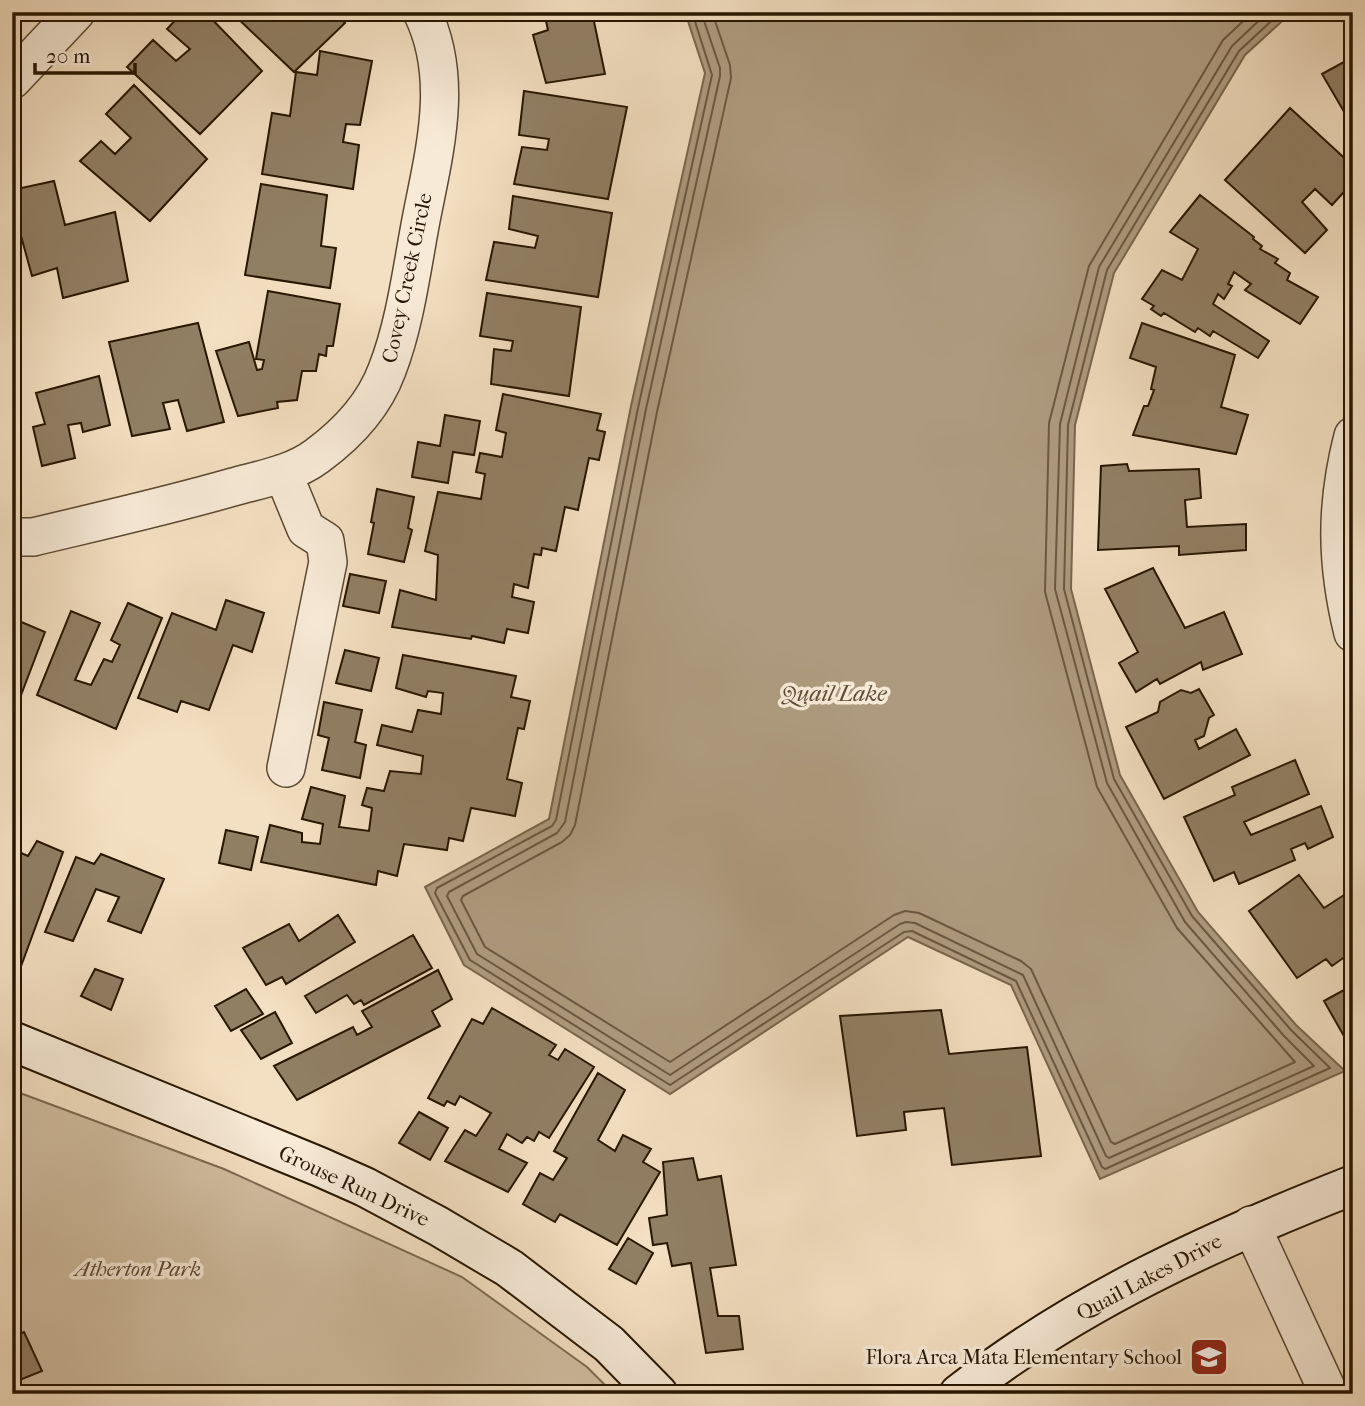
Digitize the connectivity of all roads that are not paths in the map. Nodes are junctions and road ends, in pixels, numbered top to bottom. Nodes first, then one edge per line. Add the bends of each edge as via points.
1 (76, 12) edge
2 (422, 12) edge
3 (12, 80) edge
4 (1353, 436) edge
5 (283, 473) junction
6 (12, 537) edge
7 (1353, 633) edge
8 (286, 768) dead end
9 (12, 1041) edge
10 (1353, 1185) edge
11 (1251, 1225) junction
12 (658, 1394) edge
13 (959, 1394) edge
14 (1329, 1394) edge

1 - 3 street
2 - 5 street, Covey Creek Circle via 437,56 436,139 387,372 356,422 316,457
4 - 7 street via 1340,503 1338,544
5 - 6 street, Covey Creek Circle via 33,537
5 - 8 street via 306,529 325,541 328,562
9 - 12 street, Grouse Run Drive via 320,1167 438,1226 509,1268 609,1344
10 - 11 street, Quail Lakes Drive
11 - 13 street, Quail Lakes Drive via 1099,1301
11 - 14 street

